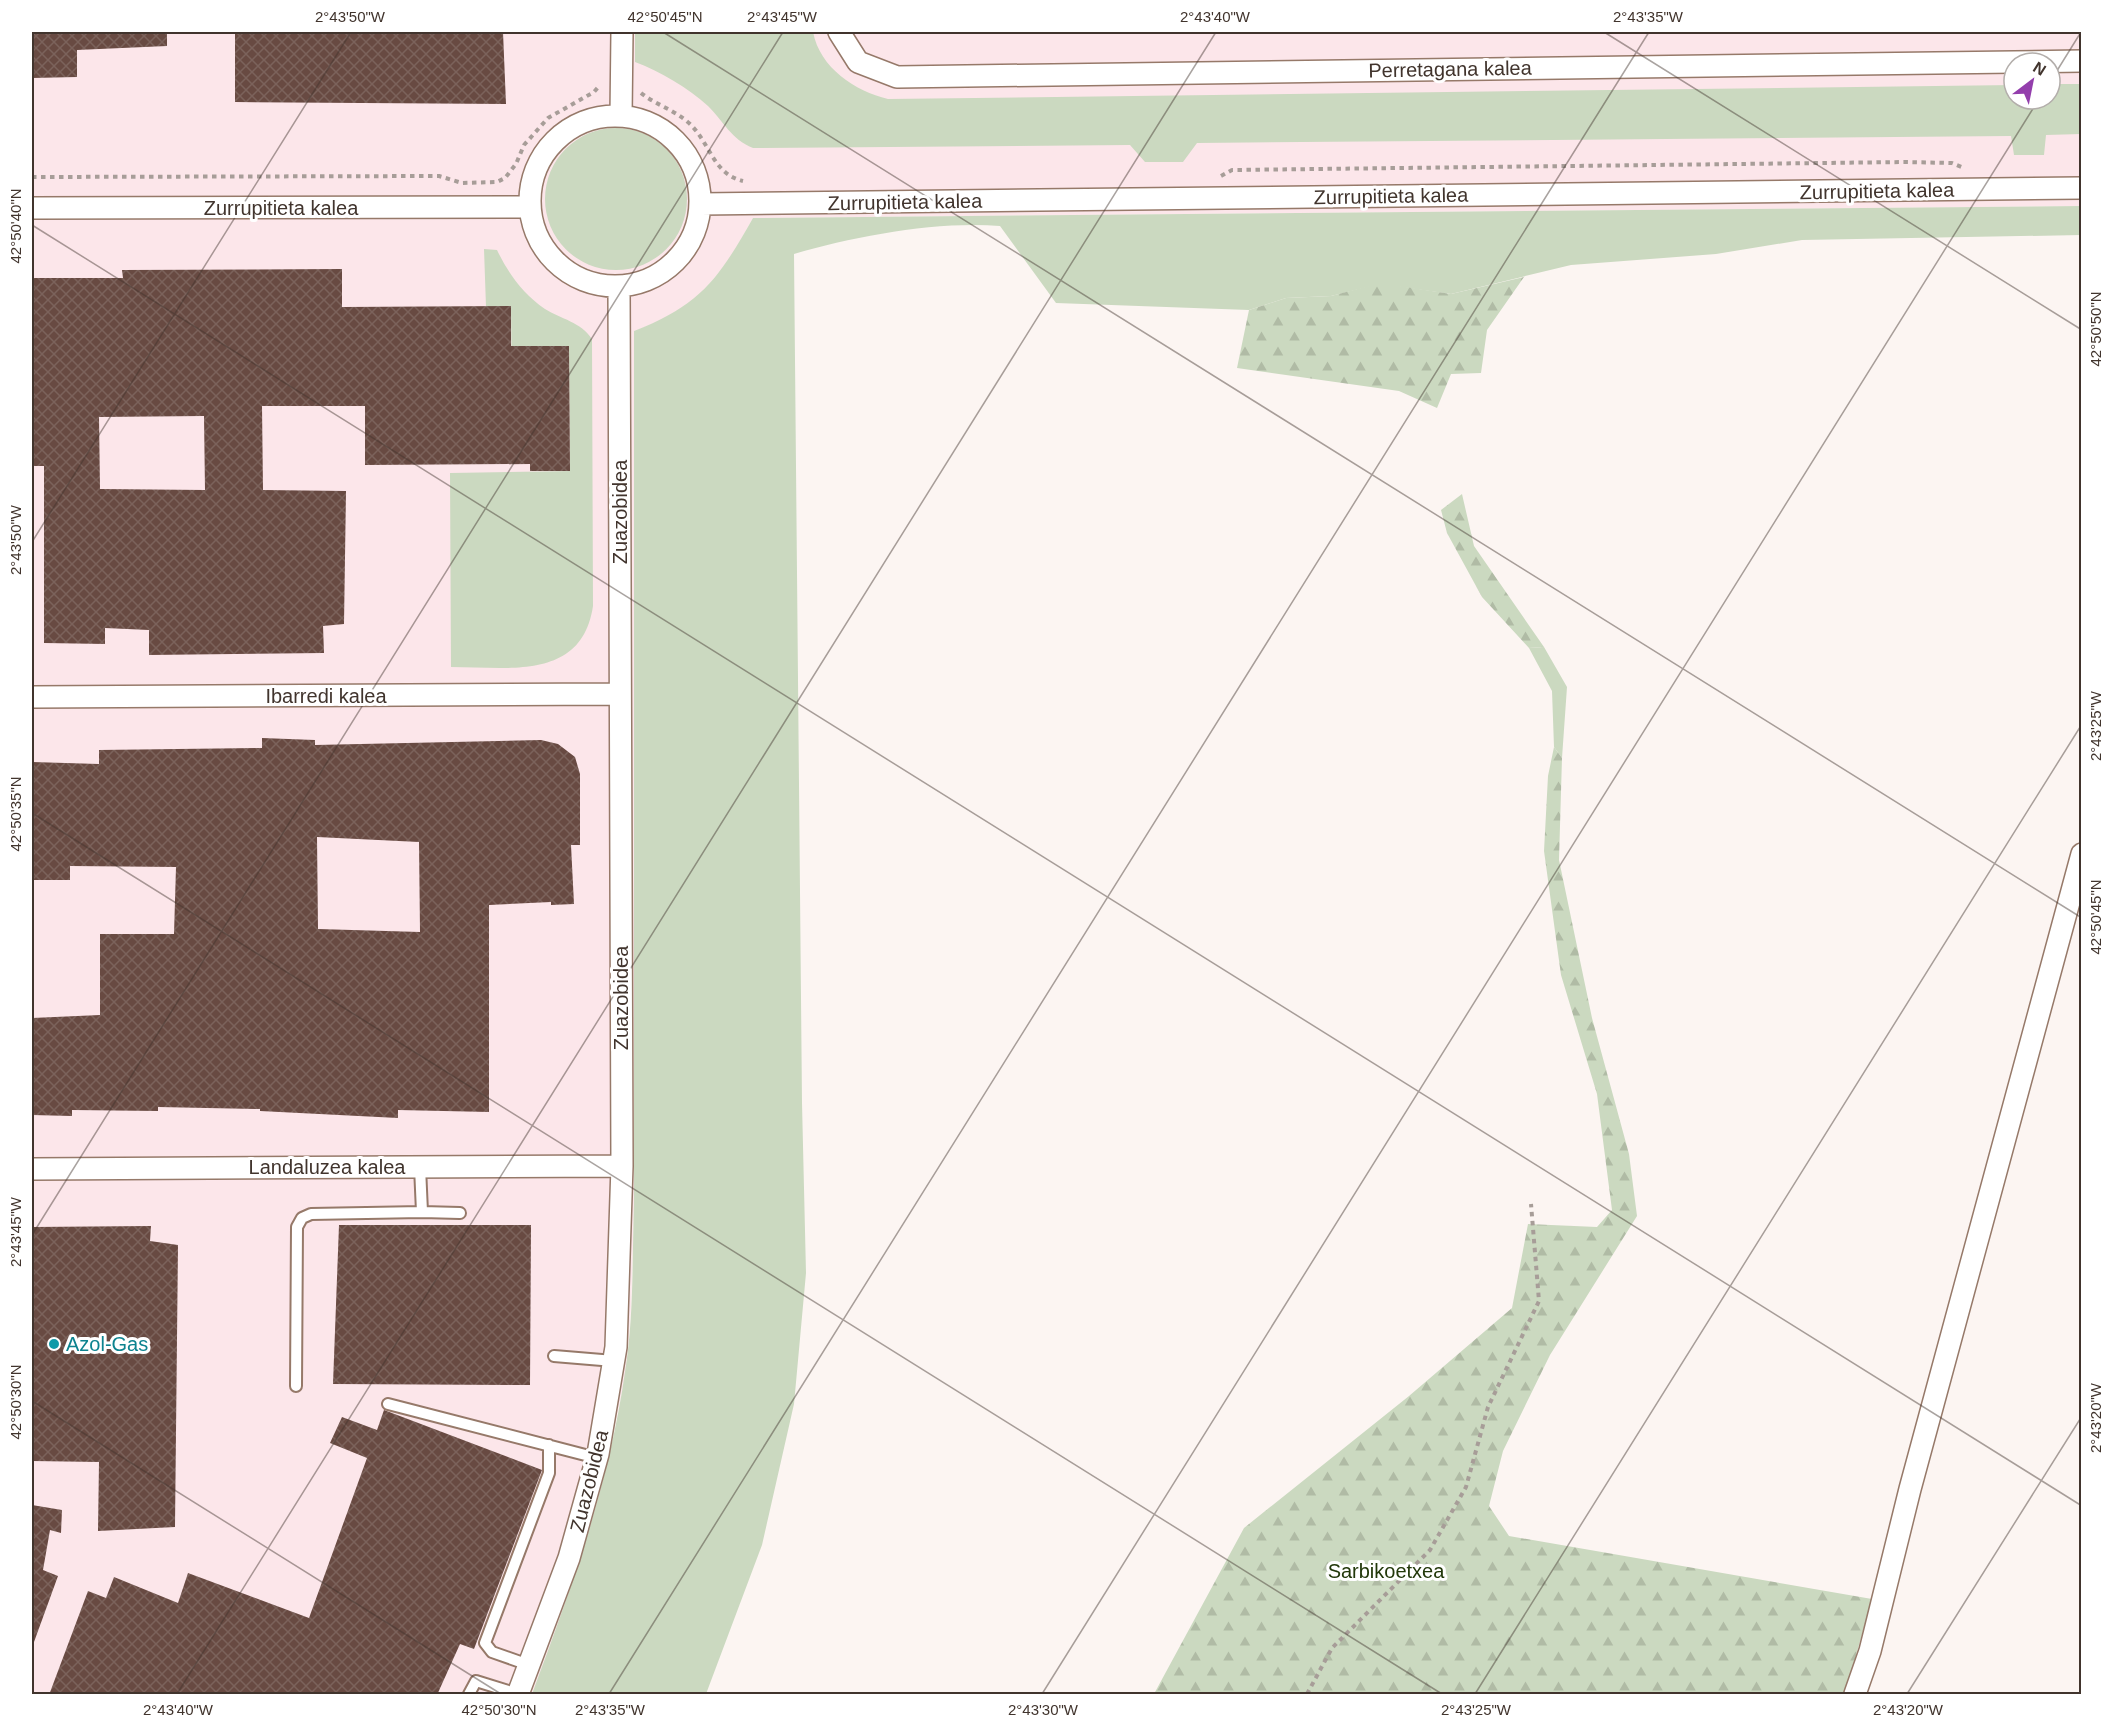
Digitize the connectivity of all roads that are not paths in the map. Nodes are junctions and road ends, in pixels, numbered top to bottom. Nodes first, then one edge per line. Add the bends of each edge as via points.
1 (622, 32) edge
2 (839, 32) edge
3 (2082, 61) edge
4 (621, 116) junction
5 (2082, 188) edge
6 (701, 204) junction
7 (530, 207) junction
8 (32, 208) edge
9 (619, 286) junction
10 (620, 694) junction
11 (32, 697) edge
12 (2082, 854) edge
13 (622, 1166) junction
14 (420, 1167) junction
15 (32, 1168) edge
16 (422, 1212) junction
17 (460, 1213) dead end
18 (554, 1356) dead end
19 (614, 1361) junction
20 (296, 1386) dead end
21 (388, 1404) dead end
22 (549, 1445) junction
23 (597, 1458) junction
24 (529, 1665) junction
25 (518, 1694) edge
26 (469, 1695) edge
27 (1856, 1695) edge

1 - 4 street
2 - 3 street, Perretagana kalea via 858,62 897,77
4 - 6 street via 647,122 670,135 687,154 698,178
4 - 7 street via 580,123 548,148 537,166
5 - 6 street, Zurrupitieta kalea
6 - 9 street via 698,225 676,261 640,283
7 - 8 street, Zurrupitieta kalea
7 - 9 street via 535,228 559,265 577,277
9 - 10 street, Zuazobidea
10 - 11 street, Ibarredi kalea
10 - 13 street, Zuazobidea
12 - 27 street
13 - 14 street, Landaluzea kalea
13 - 19 street, Zuazobidea
14 - 15 street, Landaluzea kalea
14 - 16 lane
16 - 17 lane
16 - 20 lane via 311,1214 302,1218 297,1227
18 - 19 lane
19 - 23 street, Zuazobidea
21 - 22 lane
22 - 23 lane
22 - 24 lane via 549,1473 485,1643 492,1652
23 - 24 street, Zuazobidea via 569,1558
24 - 25 street, Zuazobidea
25 - 26 lane via 476,1681

